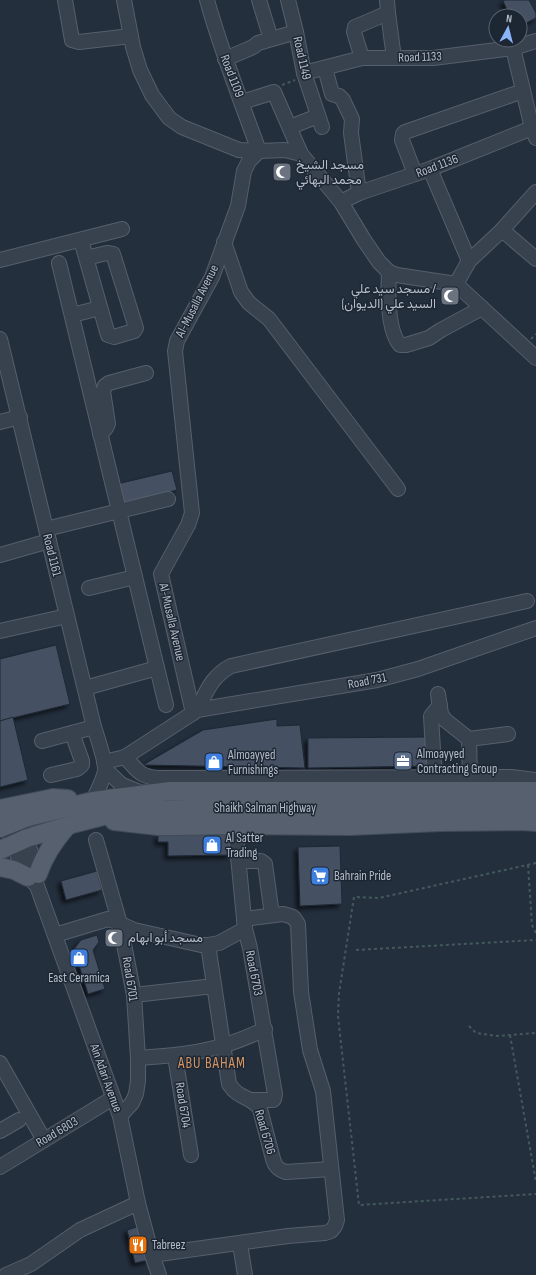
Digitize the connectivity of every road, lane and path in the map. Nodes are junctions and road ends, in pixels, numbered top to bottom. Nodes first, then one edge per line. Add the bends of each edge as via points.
1 (65, 0) edge
2 (124, 0) edge
3 (207, 0) edge
4 (212, 0) edge
5 (259, 0) edge
6 (288, 0) edge
7 (387, 6) edge
8 (296, 32) junction
9 (131, 36) junction
10 (271, 39) junction
11 (513, 48) joint
12 (362, 58) junction
13 (394, 58) junction
14 (225, 59) junction
15 (325, 68) junction
16 (305, 75) junction
17 (523, 91) junction
18 (274, 92) junction
19 (242, 102) junction
20 (290, 127) junction
21 (534, 133) edge
22 (259, 151) junction
23 (302, 154) junction
24 (430, 170) junction
25 (415, 174) junction
26 (359, 193) junction
27 (536, 193) edge
28 (341, 202) junction
29 (122, 229) dead end
30 (502, 230) junction
31 (81, 240) junction
32 (224, 242) junction
33 (86, 258) junction
34 (536, 259) edge
35 (0, 260) edge
36 (469, 261) junction
37 (59, 263) dead end
38 (389, 272) junction
39 (456, 284) junction
40 (100, 308) junction
41 (482, 308) junction
42 (72, 315) junction
43 (0, 339) edge
44 (536, 358) edge
45 (146, 373) dead end
46 (20, 417) junction
47 (0, 422) edge
48 (100, 434) junction
49 (398, 489) dead end
50 (168, 499) dead end
51 (119, 512) junction
52 (48, 535) junction
53 (0, 555) edge
54 (135, 576) junction
55 (89, 588) dead end
56 (527, 601) dead end
57 (67, 616) junction
58 (536, 628) edge
59 (0, 630) edge
60 (157, 668) junction
61 (85, 688) junction
62 (166, 705) dead end
63 (195, 712) junction
64 (94, 727) junction
65 (72, 733) junction
66 (508, 734) dead end
67 (469, 739) junction
68 (42, 741) dead end
69 (125, 757) junction
70 (105, 766) junction
71 (51, 775) dead end
72 (435, 777) junction
73 (470, 777) junction
74 (536, 780) edge
75 (536, 791) edge
76 (142, 793) junction
77 (93, 801) junction
78 (536, 809) edge
79 (94, 819) junction
80 (7, 821) edge
81 (536, 822) edge
82 (235, 825) junction
83 (67, 826) junction
84 (96, 840) dead end
85 (14, 844) edge
86 (239, 861) junction
87 (536, 863) edge
88 (528, 865) junction
89 (0, 867) edge
90 (34, 879) junction
91 (272, 915) junction
92 (120, 924) junction
93 (244, 924) junction
94 (536, 933) edge
95 (55, 935) junction
96 (536, 940) edge
97 (208, 945) junction
98 (356, 950) dead end
99 (214, 986) junction
100 (134, 995) junction
101 (469, 1026) dead end
102 (264, 1029) junction
103 (536, 1033) edge
104 (510, 1034) junction
105 (223, 1046) junction
106 (175, 1056) junction
107 (138, 1058) junction
108 (0, 1064) edge
109 (113, 1098) junction
110 (252, 1100) junction
111 (120, 1116) junction
112 (18, 1120) dead end
113 (0, 1131) edge
114 (44, 1140) junction
115 (191, 1155) dead end
116 (0, 1167) edge
117 (331, 1169) junction
118 (536, 1182) edge
119 (536, 1194) edge
120 (138, 1203) junction
121 (240, 1244) junction
122 (152, 1255) junction
123 (6, 1275) edge
124 (159, 1275) edge
125 (245, 1275) edge

1 - 9 street via 72,40 79,42
2 - 9 street
3 - 4 street
3 - 14 street, Road 1109
5 - 10 street
6 - 8 street, Road 1149
7 - 12 street via 355,27 354,32
7 - 13 street
8 - 10 street
8 - 16 street, Road 1149
9 - 22 street via 140,70 152,96 170,118 182,127 240,150
10 - 14 street
11 - 13 street, Road 1133 via 433,58
11 - 17 street
12 - 13 street, Road 1133
12 - 15 street, Road 1133
14 - 19 street, Road 1109
15 - 16 street, Road 1133
15 - 26 street via 332,94 343,100 352,119 351,133
16 - 18 path via 280,85 279,90
16 - 20 street, Road 1149 via 320,122
17 - 21 street
17 - 25 street via 405,132 402,140
18 - 19 street
18 - 20 street
19 - 22 street, Road 1109
20 - 23 street
21 - 24 street, Road 1136
22 - 23 street via 285,150
22 - 32 street, Al-Musalla Avenue via 244,171 238,206
23 - 28 street
24 - 25 street, Road 1136
24 - 36 street
25 - 26 street, Road 1136
26 - 28 street, Road 1136
27 - 30 street
28 - 38 street via 379,262
29 - 31 street
30 - 34 street
30 - 36 street
31 - 33 street
31 - 35 street
32 - 49 street via 241,292 249,303 269,319
32 - 63 street, Al-Musalla Avenue via 212,277 177,341 175,351 192,513 161,574
33 - 40 street
33 - 40 street via 113,254 136,328 134,331 114,337 108,336
36 - 39 street
37 - 42 street
38 - 39 street
38 - 41 street via 390,317 396,340 400,345 429,338
39 - 41 street
40 - 42 street
41 - 44 street
42 - 48 street
43 - 46 street, Road 1161
45 - 48 street via 105,386 103,391 108,424
46 - 47 street
46 - 52 street, Road 1161
48 - 51 street
50 - 51 street
51 - 52 street
51 - 54 street
52 - 53 street
52 - 57 street, Road 1161
54 - 55 street
54 - 60 street
56 - 63 street via 231,666 214,678
57 - 59 street
57 - 61 street, Road 1161
58 - 63 street, Road 731 via 418,669 377,680
60 - 61 street
60 - 62 street
61 - 64 street, Road 1161
63 - 69 street
64 - 65 street
64 - 70 street, Road 1161
65 - 68 street
65 - 71 street via 82,765 77,769
66 - 67 street
67 - 72 street via 444,720 439,699 431,716
67 - 73 street
69 - 70 street
69 - 72 street via 140,774 158,778
70 - 76 street via 122,785
70 - 77 street via 101,784
72 - 73 street
73 - 74 street via 515,777
75 - 76 main road, Shaikh Salman Highway
76 - 77 main road, Shaikh Salman Highway
77 - 80 main road, Shaikh Salman Highway
78 - 79 main road, Shaikh Salman Highway via 177,809 115,813
79 - 82 main road via 158,826
79 - 83 main road, Shaikh Salman Highway
80 - 85 street, Ain Adari Avenue
81 - 82 main road via 441,822 350,826
82 - 86 street, Road 6703
83 - 85 main road, Shaikh Salman Highway
83 - 90 main road via 45,855
84 - 92 street, Road 6701
85 - 90 street, Ain Adari Avenue
86 - 91 street via 261,861 265,864
86 - 93 street, Road 6703
87 - 88 path
88 - 94 path via 532,925
88 - 119 path via 379,898 354,897 339,993 338,1016 359,1206
89 - 90 main road
90 - 95 street, Ain Adari Avenue
91 - 93 street
91 - 117 street via 283,914 293,917 298,924 301,992 310,1050 323,1091
92 - 95 street via 108,919
92 - 97 street via 134,930
92 - 100 street, Road 6701
93 - 97 street via 219,943
93 - 102 street, Road 6703
95 - 109 street, Ain Adari Avenue
96 - 98 path
97 - 99 street, Road 6706
99 - 100 street
99 - 105 street, Road 6706
100 - 107 street, Road 6701
101 - 104 path via 476,1032 497,1036
102 - 105 street
102 - 110 street, Road 6703 via 275,1096 270,1100
103 - 104 path
104 - 118 path
105 - 106 street
105 - 110 street, Road 6706 via 229,1084 237,1094
106 - 107 street
106 - 115 street, Road 6704
107 - 111 street, Road 6701 via 136,1094 132,1103
108 - 114 street
109 - 111 street, Ain Adari Avenue
109 - 114 street, Road 6803
110 - 117 street, Road 6706 via 260,1109 275,1166 286,1172
111 - 120 street, Ain Adari Avenue
112 - 113 street
114 - 116 street, Road 6803
117 - 121 street via 337,1220 331,1231
120 - 122 street, Ain Adari Avenue
120 - 123 street via 80,1230 32,1264
121 - 122 street
121 - 125 street
122 - 124 street, Ain Adari Avenue

